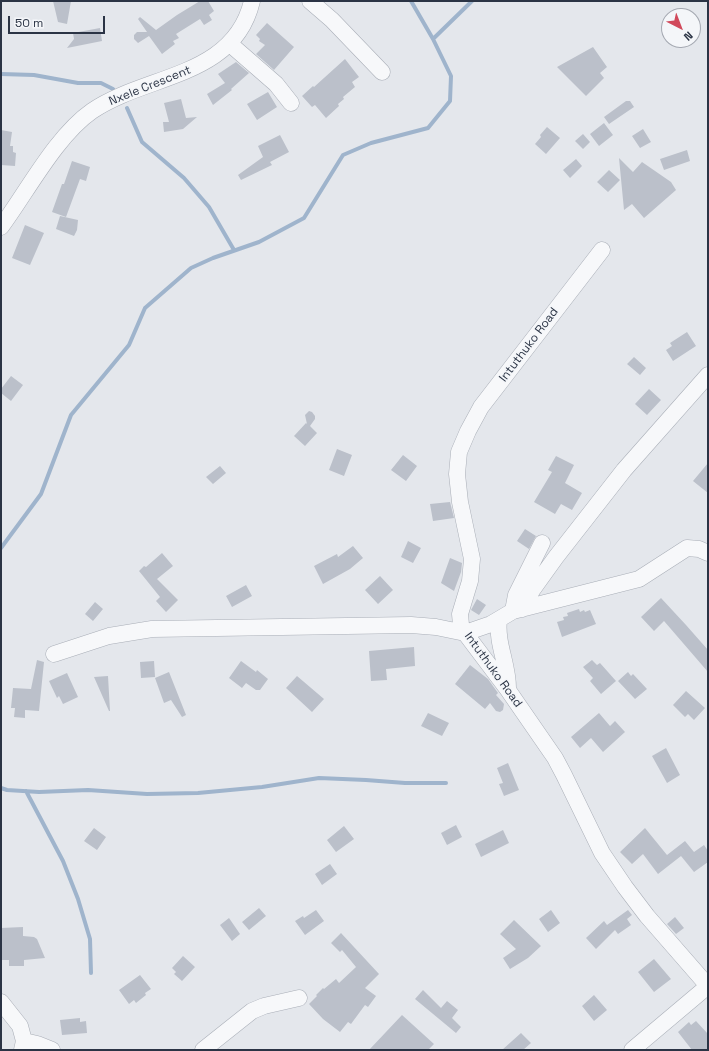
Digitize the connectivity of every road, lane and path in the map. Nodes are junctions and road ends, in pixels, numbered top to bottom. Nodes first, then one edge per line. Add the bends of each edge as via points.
1 (252, 1) edge
2 (310, 1) edge
3 (230, 44) junction
4 (382, 72) dead end
5 (291, 103) dead end
6 (1, 227) edge
7 (602, 250) dead end
8 (708, 375) edge
9 (542, 543) dead end
10 (708, 553) edge
11 (518, 610) junction
12 (499, 620) junction
13 (465, 633) junction
14 (54, 654) dead end
15 (508, 690) junction
16 (708, 986) edge
17 (299, 998) dead end
18 (1, 1002) edge
19 (23, 1045) edge
20 (52, 1050) edge
21 (203, 1050) edge
22 (632, 1050) edge

1 - 3 street, Nxele Crescent via 245,21
2 - 4 street
3 - 5 street via 276,84
3 - 6 street, Nxele Crescent via 197,67 120,96 92,112 71,129
7 - 13 street, Intuthuko Road via 481,407 459,452 456,474 472,559 470,581 460,614
8 - 11 street via 624,470
9 - 11 street via 516,595 514,603
10 - 11 street via 699,548 687,548 639,579
11 - 12 street
12 - 13 street
12 - 15 street via 498,634 507,670
13 - 14 street via 411,625 152,629 109,636
13 - 15 street, Intuthuko Road
15 - 16 street, Intuthuko Road via 564,775 602,853 648,916
16 - 22 street
17 - 21 street via 264,1006 252,1012
18 - 19 street via 20,1026
19 - 20 street via 37,1044

